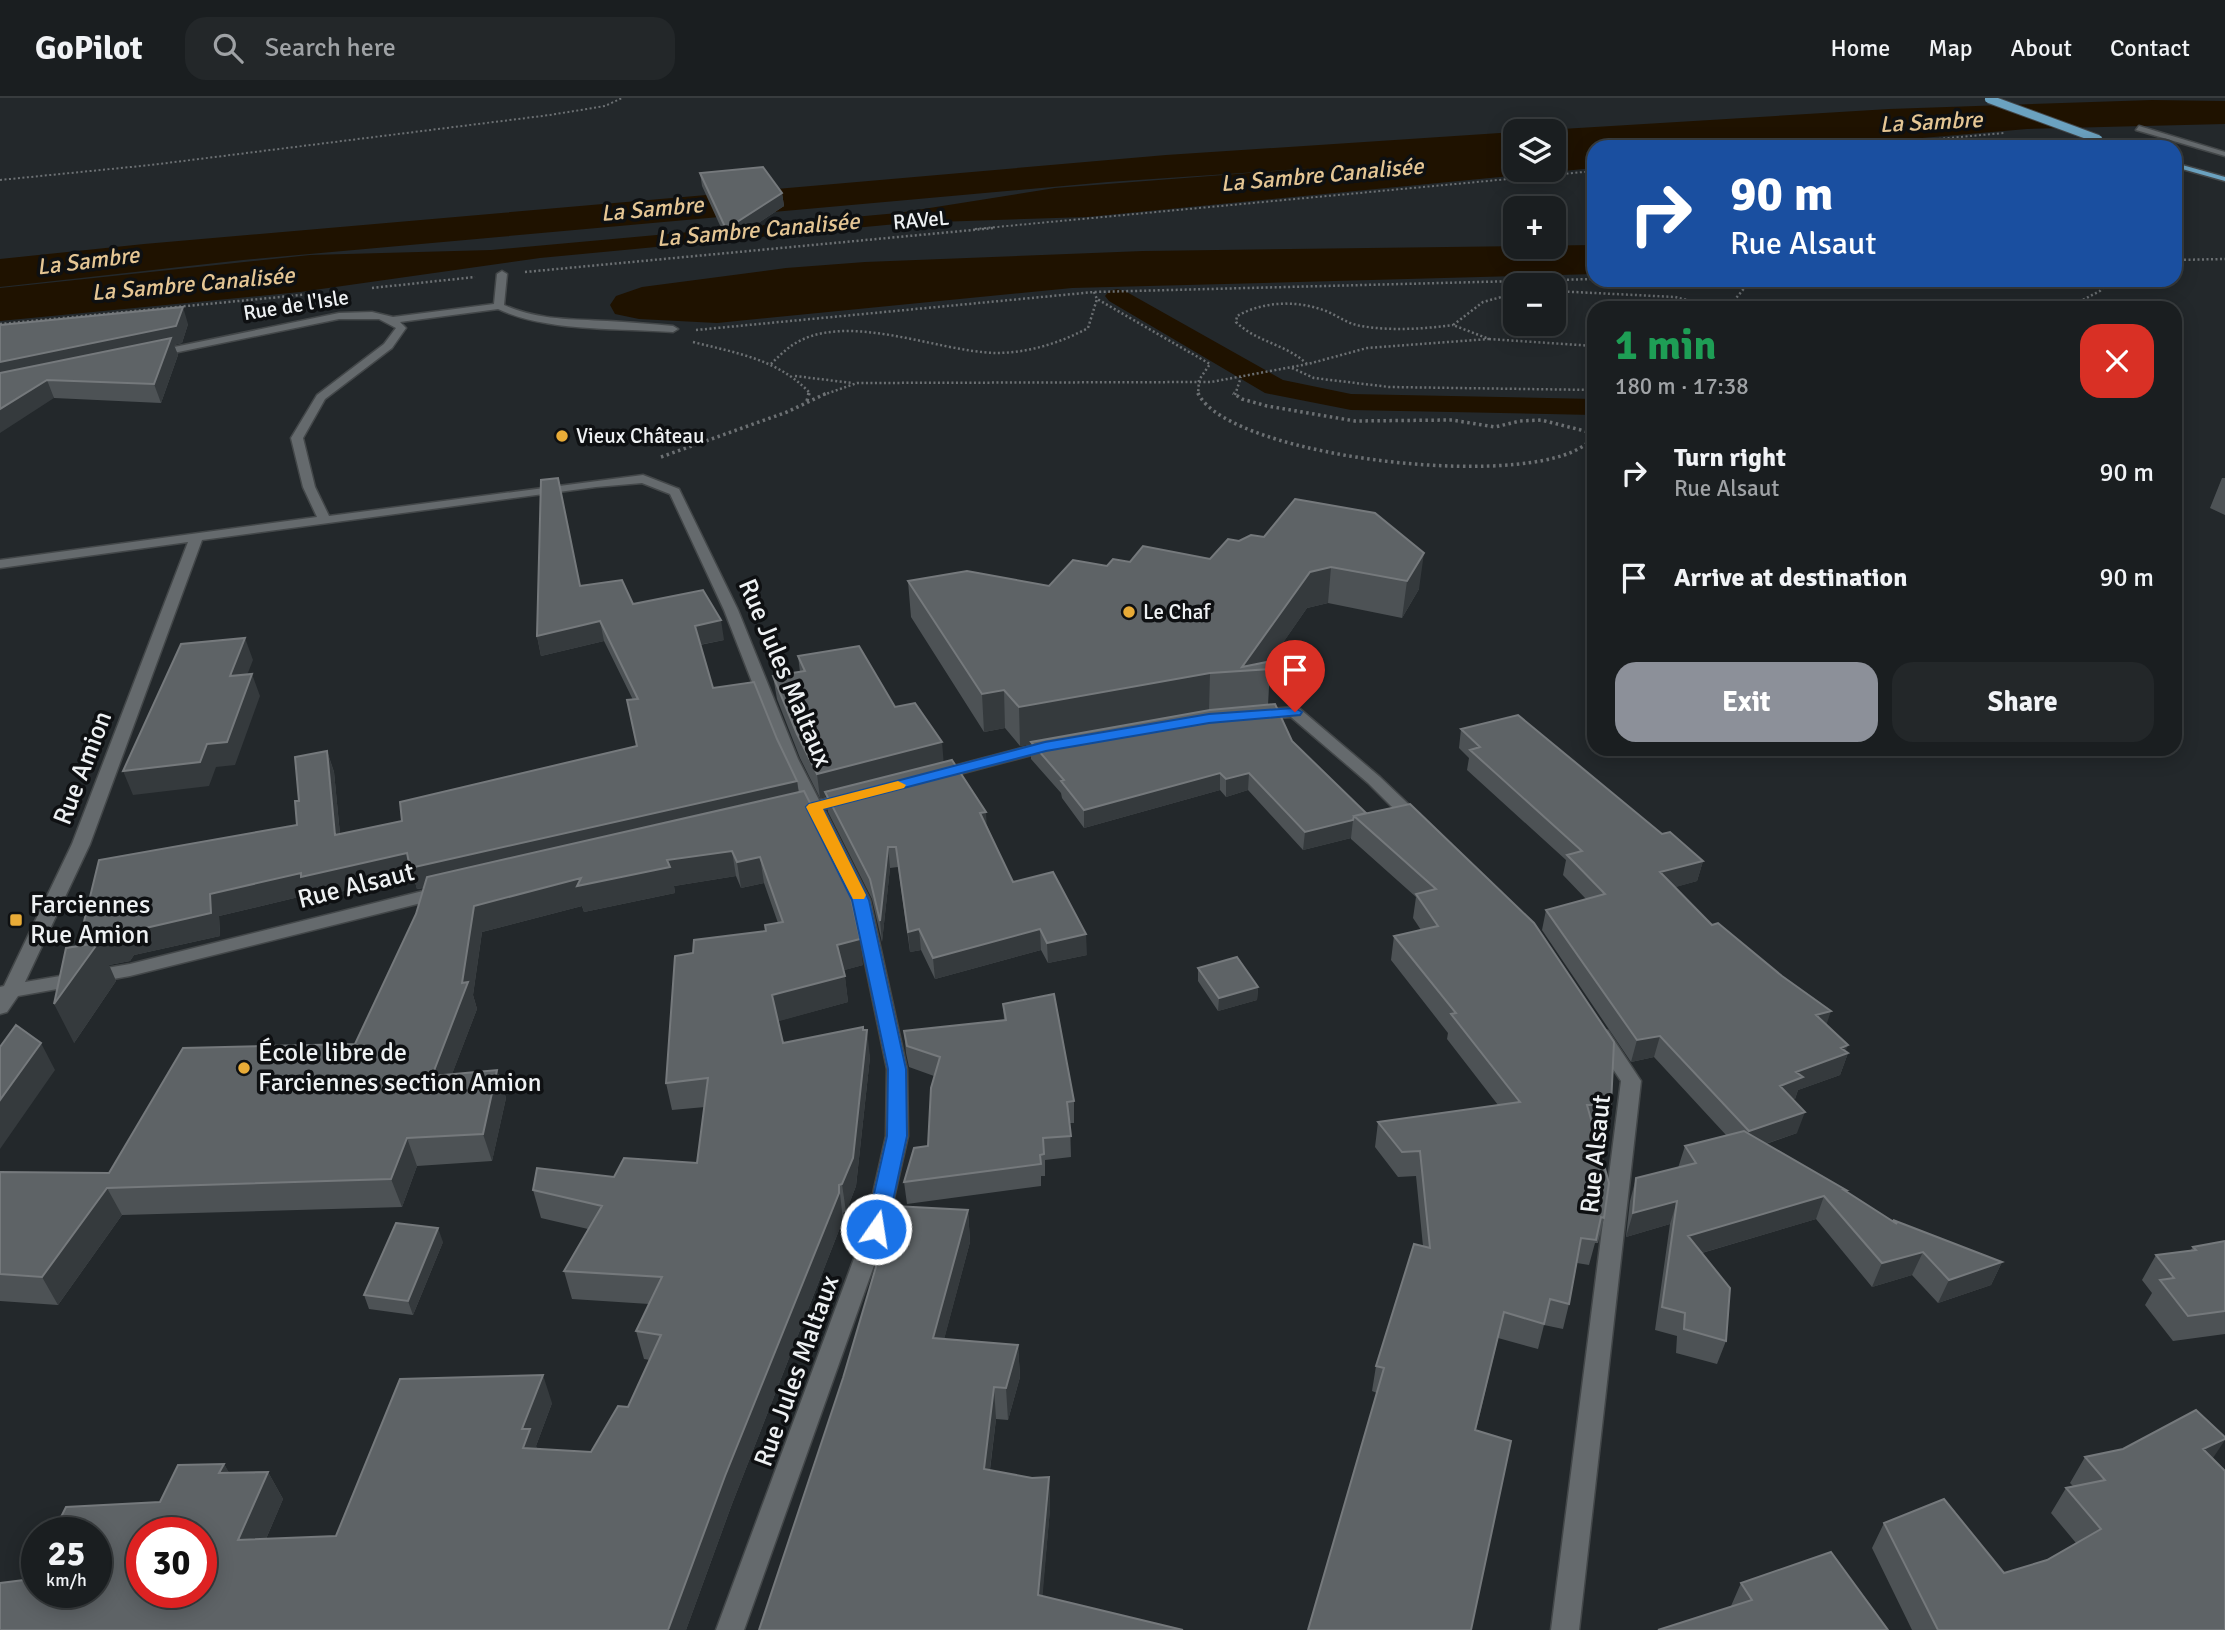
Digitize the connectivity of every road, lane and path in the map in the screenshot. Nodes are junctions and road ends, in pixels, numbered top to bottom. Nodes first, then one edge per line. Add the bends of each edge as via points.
1 (622, 98) edge
2 (1987, 99) edge
3 (2139, 128) dead end
4 (2007, 133) dead end
5 (1928, 140) edge
6 (2101, 140) edge
7 (2179, 140) edge
8 (2182, 141) edge
9 (2225, 154) edge
10 (2182, 167) edge
11 (1587, 172) edge
12 (2225, 179) edge
13 (0, 180) edge
14 (2225, 259) edge
15 (2182, 260) edge
16 (502, 274) junction
17 (1587, 279) edge
18 (1745, 287) edge
19 (2103, 287) edge
20 (360, 289) dead end
21 (1094, 292) junction
22 (1566, 292) edge
23 (319, 293) dead end
24 (1503, 297) edge
25 (1097, 299) junction
26 (1691, 301) edge
27 (1734, 301) edge
28 (2081, 301) edge
29 (499, 306) junction
30 (394, 320) junction
31 (0, 324) edge
32 (1453, 325) junction
33 (673, 329) dead end
34 (686, 331) dead end
35 (1489, 339) junction
36 (690, 341) dead end
37 (1587, 346) edge
38 (144, 356) edge
39 (771, 364) junction
40 (1308, 364) junction
41 (1292, 368) junction
42 (795, 376) junction
43 (1241, 377) junction
44 (857, 383) junction
45 (1198, 383) junction
46 (1587, 390) edge
47 (807, 401) junction
48 (1587, 431) edge
49 (1587, 446) edge
50 (643, 479) junction
51 (324, 519) junction
52 (195, 538) junction
53 (0, 564) edge
54 (1234, 717) edge
55 (1073, 742) edge
56 (917, 780) edge
57 (865, 794) edge
58 (814, 807) junction
59 (774, 817) edge
60 (1432, 837) edge
61 (467, 887) edge
62 (4, 997) edge
63 (1592, 1023) edge
64 (730, 1630) edge
65 (1565, 1630) edge

1 - 13 path via 605,106 551,115
2 - 6 main road, bridge
3 - 7 street
4 - 5 path
8 - 9 street
10 - 12 main road
11 - 16 path, RAVeL / RAVeL
14 - 15 path
16 - 20 path, RAVeL / RAVeL
16 - 29 street
17 - 21 path
18 - 27 path
19 - 28 path
21 - 25 path
21 - 34 path
22 - 26 path
23 - 31 path
24 - 32 path via 1483,302
25 - 39 path via 1088,327 1030,348 994,353 836,330 789,347
25 - 45 path via 1210,364
29 - 30 street, Rue de l'Isle
29 - 33 street via 563,324
30 - 38 street, Rue de l'Isle via 339,316
30 - 51 street via 401,328 387,346 321,397 297,438 309,487
32 - 35 path
32 - 40 path via 1419,330 1361,326 1294,303 1260,306 1237,316 1241,328 1285,346
35 - 37 path
35 - 40 path via 1367,348
36 - 39 path
39 - 42 path
40 - 41 path
41 - 43 path
41 - 46 path via 1314,378 1389,387
42 - 44 path
42 - 47 path via 809,392
43 - 45 path
43 - 48 path via 1233,394 1242,399 1355,421 1452,420 1492,428 1537,420
44 - 45 path
44 - 47 path
45 - 49 path via 1201,400 1251,430 1371,460 1439,467 1524,463
47 - 50 path via 660,457
50 - 51 street
50 - 58 street, Rue Jules Maltaux via 675,492 731,610
51 - 52 street
52 - 53 street
52 - 62 street, Rue Amion via 81,844
54 - 60 street via 1295,712
55 - 56 street
57 - 58 street
58 - 59 street
58 - 64 street, Rue Jules Maltaux via 861,900 897,1069 897,1136 876,1229
61 - 62 street, Rue Alsaut
63 - 65 street, Rue Alsaut via 1630,1081

